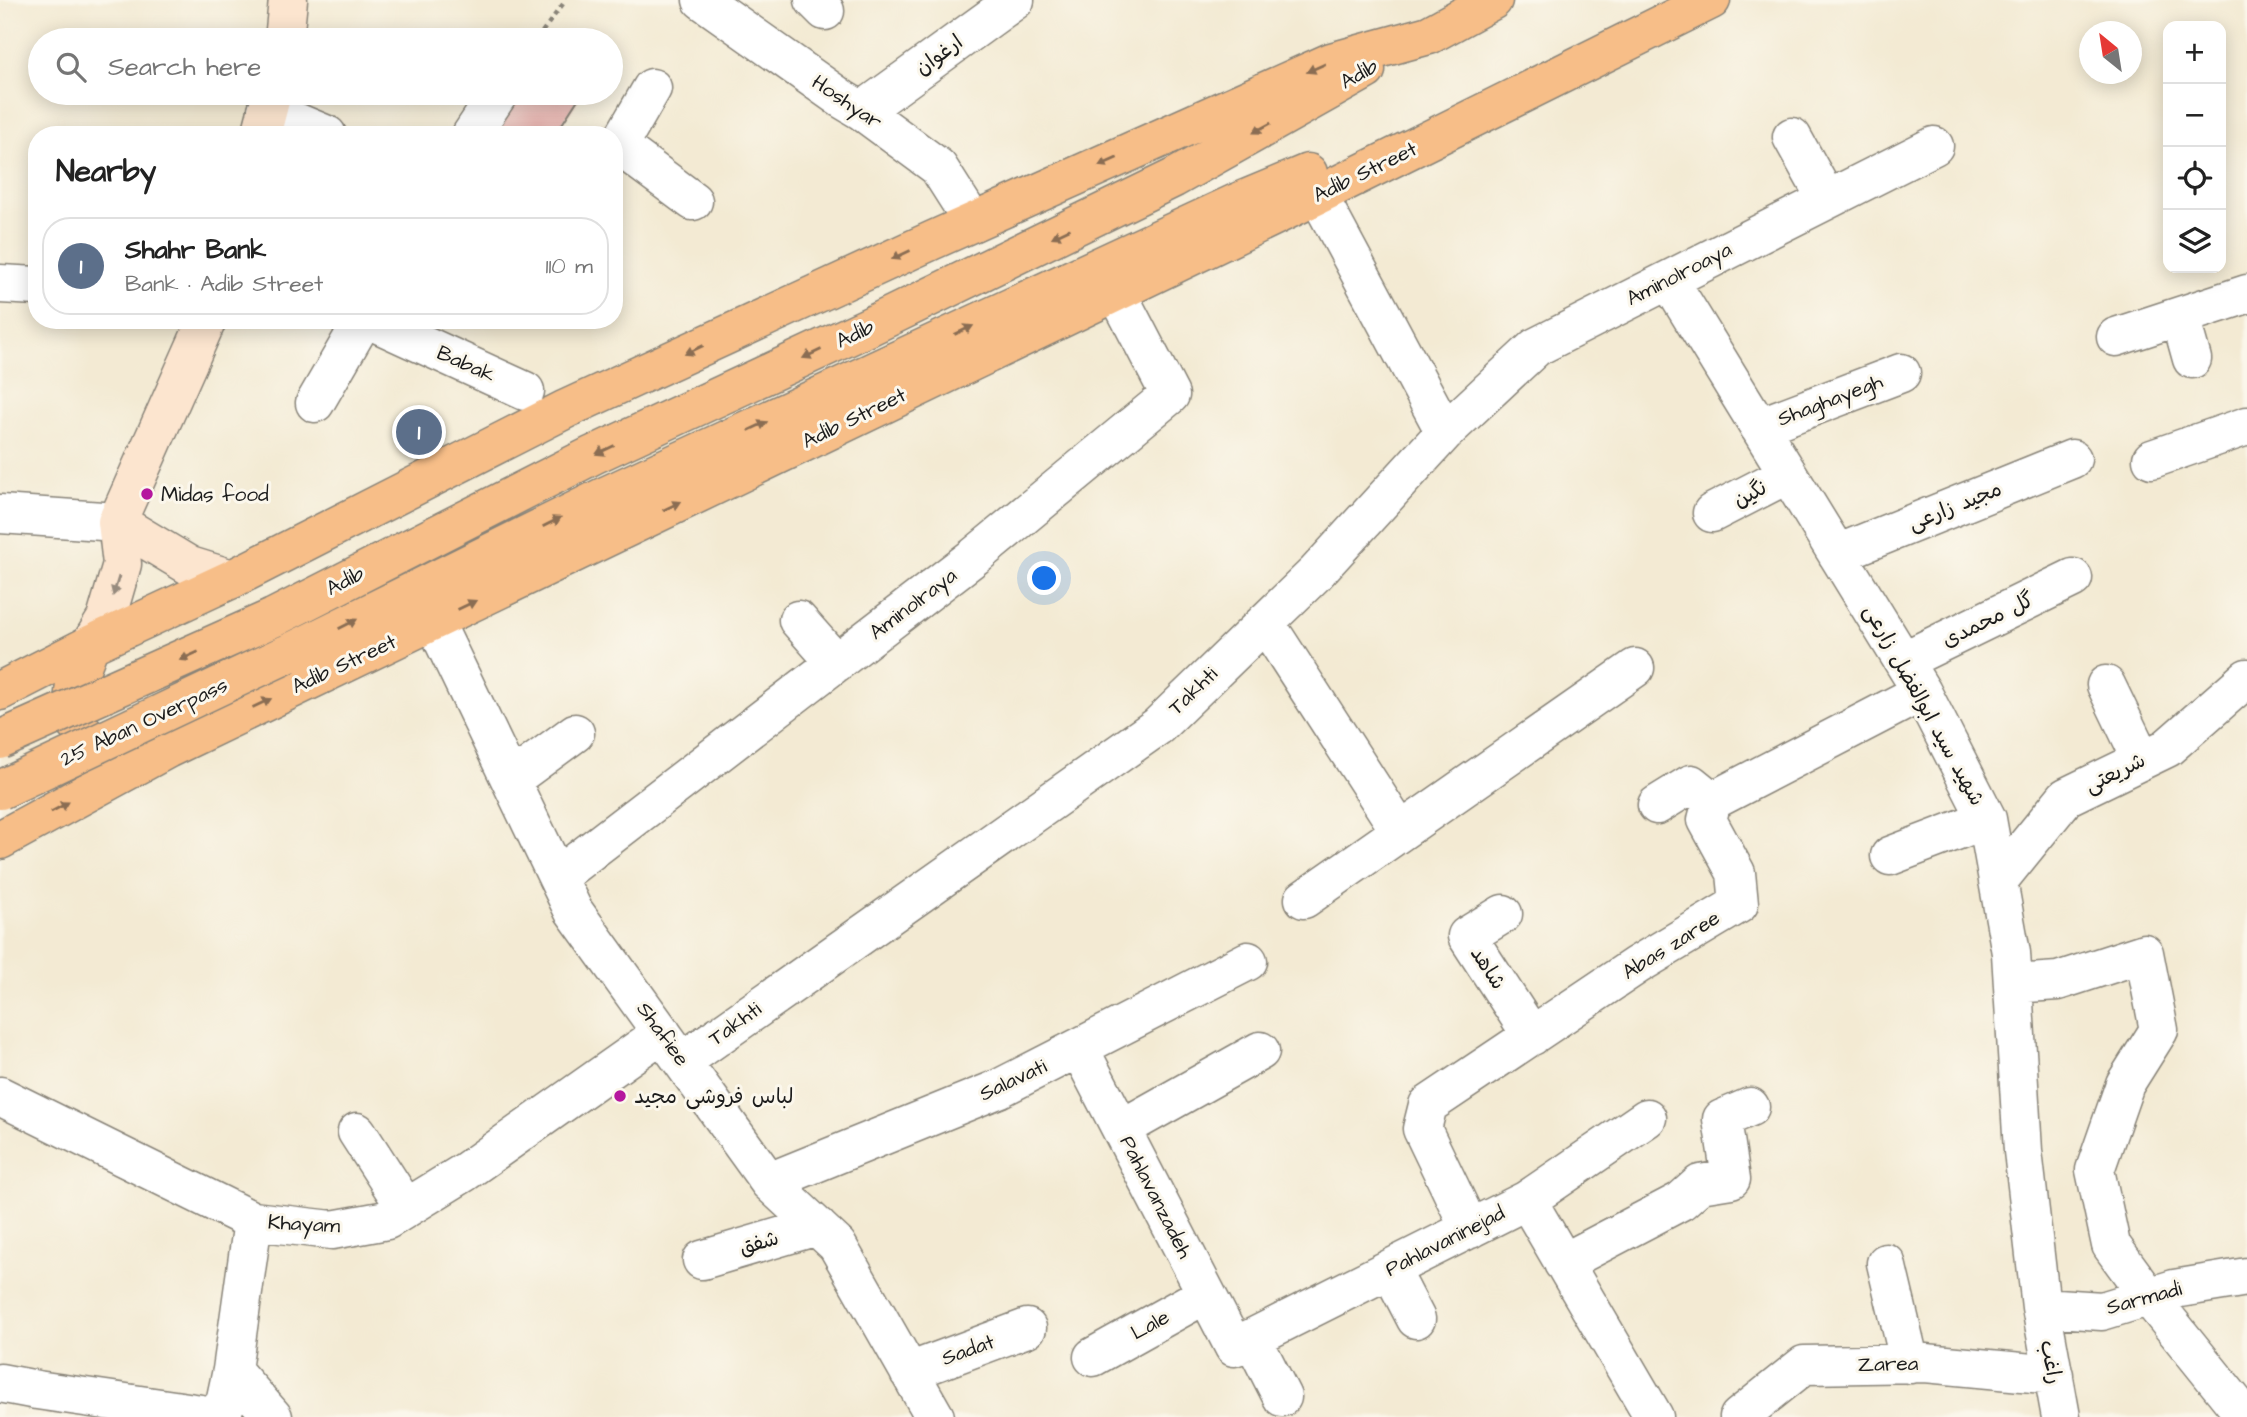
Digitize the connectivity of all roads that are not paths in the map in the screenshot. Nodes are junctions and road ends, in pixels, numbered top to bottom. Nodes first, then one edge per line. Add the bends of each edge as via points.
1 (288, 0) edge
2 (1015, 0) edge
3 (1493, 0) edge
4 (1711, 0) edge
5 (712, 3) edge
6 (285, 28) edge
7 (1429, 35) junction
8 (652, 88) dead end
9 (491, 105) edge
10 (862, 111) junction
11 (267, 113) edge
12 (302, 126) edge
13 (477, 126) edge
14 (1456, 127) junction
15 (1792, 137) dead end
16 (623, 139) edge
17 (1934, 146) dead end
18 (623, 154) edge
19 (1318, 195) junction
20 (1827, 200) junction
21 (693, 201) dead end
22 (974, 222) junction
23 (1669, 280) junction
24 (0, 284) edge
25 (28, 286) edge
26 (1116, 291) junction
27 (2247, 295) edge
28 (2180, 316) junction
29 (203, 329) edge
30 (358, 329) edge
31 (390, 329) edge
32 (2116, 337) dead end
33 (2192, 359) dead end
34 (1901, 373) dead end
35 (525, 391) dead end
36 (315, 403) dead end
37 (2247, 426) edge
38 (1759, 427) junction
39 (1445, 432) junction
40 (2072, 459) dead end
41 (2152, 459) dead end
42 (1788, 474) junction
43 (1712, 513) dead end
44 (0, 514) edge
45 (117, 522) junction
46 (1838, 554) junction
47 (2073, 578) dead end
48 (232, 579) junction
49 (797, 620) dead end
50 (434, 621) junction
51 (1265, 622) junction
52 (90, 645) junction
53 (287, 654) joint
54 (836, 663) junction
55 (1635, 668) dead end
56 (1912, 676) junction
57 (2247, 678) edge
58 (2106, 685) dead end
59 (0, 691) edge
60 (575, 733) dead end
61 (0, 740) edge
62 (167, 749) junction
63 (2142, 760) junction
64 (510, 780) junction
65 (0, 790) edge
66 (1713, 801) junction
67 (1657, 805) dead end
68 (1987, 819) junction
69 (1400, 831) junction
70 (0, 840) edge
71 (1890, 856) dead end
72 (557, 877) junction
73 (1998, 881) junction
74 (1304, 899) dead end
75 (1503, 914) dead end
76 (1248, 961) dead end
77 (2013, 984) junction
78 (1532, 1036) junction
79 (673, 1047) junction
80 (1079, 1048) junction
81 (1261, 1051) dead end
82 (0, 1096) edge
83 (1749, 1107) dead end
84 (1647, 1118) dead end
85 (1121, 1129) junction
86 (357, 1132) dead end
87 (769, 1182) junction
88 (1527, 1200) junction
89 (406, 1208) junction
90 (253, 1221) junction
91 (817, 1226) junction
92 (1469, 1228) junction
93 (702, 1260) dead end
94 (1563, 1263) junction
95 (1886, 1263) dead end
96 (1390, 1269) junction
97 (2247, 1277) edge
98 (1206, 1294) junction
99 (2149, 1297) junction
100 (2041, 1307) junction
101 (1416, 1319) dead end
102 (1027, 1328) dead end
103 (1243, 1343) junction
104 (1093, 1357) dead end
105 (1910, 1364) junction
106 (232, 1370) junction
107 (909, 1372) junction
108 (2054, 1375) junction
109 (0, 1383) edge
110 (1282, 1397) dead end
111 (2241, 1411) dead end
112 (222, 1416) edge
113 (273, 1417) edge
114 (935, 1417) edge
115 (1654, 1417) edge
116 (1739, 1417) edge
117 (2061, 1417) edge

1 - 6 street
2 - 10 street, ارغوان
3 - 7 main road
4 - 14 main road, Adib Street
5 - 10 street, Hoshyar
7 -> 22 main road via 1331,62
7 -> 61 main road, 25 Aban Overpass, bridge via 1174,178 593,455 273,618
8 - 16 street
9 - 13 street
10 - 22 street, Hoshyar via 938,167
11 - 12 street
14 - 19 main road, Adib Street
53 -> 14 main road, Adib via 603,497 1236,203 1391,138
15 - 20 street
17 - 20 street, Aminolroaya
18 - 21 street
19 - 26 main road, Adib Street
19 - 39 street
20 - 23 street, Aminolroaya
22 -> 48 main road via 566,409
23 - 38 street, شهید سید ابوالفضل زارعی
23 - 39 street, Aminolroaya via 1536,347
24 - 25 street
50 -> 26 main road, Adib Street
26 - 54 street, Aminolraya via 1170,395 975,556
27 - 28 street
28 - 32 street
28 - 33 street
29 - 45 street
30 - 36 street
31 - 35 street, Babak
34 - 38 street, Shaghayegh
37 - 41 street
38 - 42 street, شهید سید ابوالفضل زارعی
39 - 51 street, Takhti
40 - 46 street, مجید زارعی
42 - 43 street, نگین
42 - 46 street, شهید سید ابوالفضل زارعی
44 - 45 street
45 - 48 street via 190,566
45 -> 52 street via 122,564 106,619
46 - 56 street, شهید سید ابوالفضل زارعی
47 - 56 street, گل محمدی
48 - 52 main road
49 - 54 street
62 -> 50 main road, Adib Street
50 - 64 street, Shafiee
51 - 69 street
51 - 79 street, Takhti via 1158,726
52 - 59 main road
52 - 62 main road via 75,684 71,719 100,748 124,756
53 - 65 main road, 25 Aban Overpass, bridge
54 - 72 street, Aminolraya
55 - 69 street
56 - 66 street
56 - 68 street, شهید سید ابوالفضل زارعی
57 - 63 street, شریعتی via 2166,748
58 - 63 street
60 - 64 street
70 -> 62 main road, Adib Street
63 - 73 street, شریعتی via 2066,797
64 - 72 street, Shafiee
66 - 67 street via 1691,784
66 - 78 street, Abas zaree via 1707,820 1736,873 1740,904 1637,965
68 - 71 street
68 - 73 street, شهید سید ابوالفضل زارعی
69 - 74 street
72 - 79 street, Shafiee via 573,910
73 - 77 street, شهید سید ابوالفضل زارعی
75 - 78 street, شاهد via 1467,936
76 - 80 street, Salavati
77 - 99 street via 2058,981 2144,953 2159,1030 2125,1084 2095,1170 2111,1245
77 - 100 street, شهید سید ابوالفضل زارعی via 2023,1151
78 - 92 street, Abas zaree via 1427,1105 1422,1129
79 - 87 street, Shafiee
79 - 89 street, Khayam
80 - 85 street, Pahlavanzadeh
80 - 87 street, Salavati via 998,1089
81 - 85 street
82 - 90 street, Khayam
83 - 94 street via 1722,1119 1731,1179 1700,1184 1681,1201
84 - 88 street, Pahlavaninejad
85 - 98 street, Pahlavanzadeh
86 - 89 street
87 - 91 street, Shafiee
88 - 92 street, Pahlavaninejad
88 - 94 street
89 - 90 street, Khayam via 387,1220 332,1230
90 - 106 street
91 - 93 street, شفق
91 - 107 street, Shafiee via 838,1245
92 - 96 street, Pahlavaninejad
94 - 115 street
95 - 105 street
96 - 101 street
96 - 103 street, Pahlavaninejad
97 - 99 street, Sarmadi
98 - 103 street, Pahlavanzadeh
98 - 104 street, Lale
99 - 100 street, Sarmadi via 2102,1311
99 - 111 street
100 - 108 street, راغب
102 - 107 street, Sadat
103 - 110 street, Pahlavanzadeh
105 - 108 street, Zarea
105 - 116 street, Zarea via 1804,1365
106 - 112 street
106 - 113 street
107 - 114 street, Shafiee
108 - 117 street, راغب
109 - 112 street

